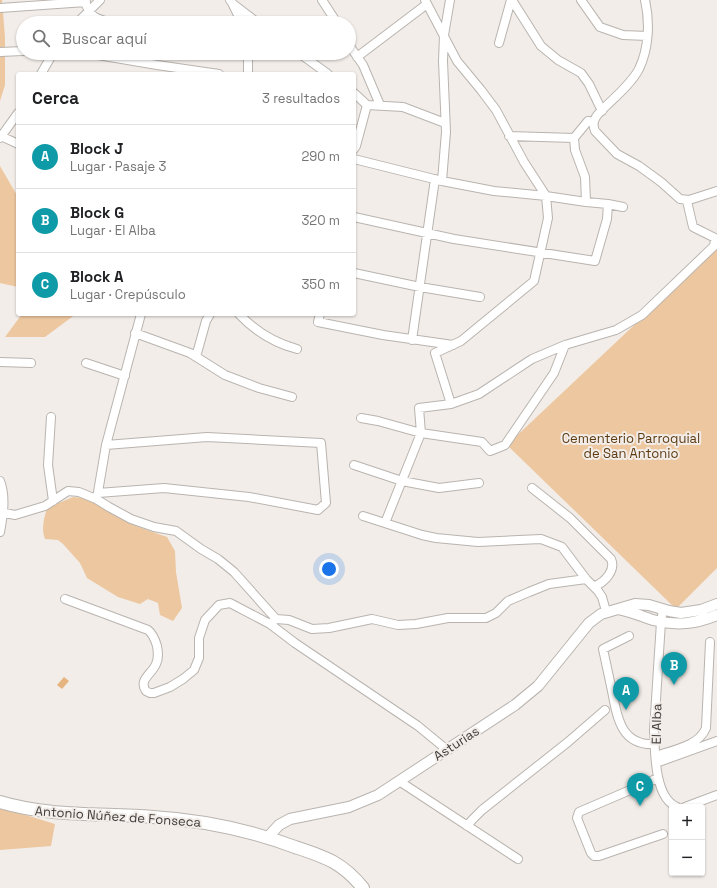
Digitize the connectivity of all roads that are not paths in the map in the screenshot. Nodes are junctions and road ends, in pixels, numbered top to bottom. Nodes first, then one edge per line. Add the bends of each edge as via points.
1 (100, 0) edge
2 (322, 0) edge
3 (450, 0) edge
4 (511, 0) edge
5 (581, 0) edge
6 (645, 0) edge
7 (86, 1) edge
8 (231, 2) edge
9 (426, 2) edge
10 (26, 3) edge
11 (0, 8) edge
12 (89, 12) junction
13 (85, 16) edge
14 (94, 16) edge
15 (238, 16) edge
16 (249, 16) edge
17 (332, 16) edge
18 (647, 36) junction
19 (444, 38) junction
20 (499, 44) dead end
21 (16, 51) edge
22 (0, 52) edge
23 (357, 57) joint
24 (50, 60) edge
25 (128, 60) edge
26 (248, 60) edge
27 (308, 60) edge
28 (43, 72) edge
29 (205, 72) edge
30 (248, 72) edge
31 (325, 72) edge
32 (356, 95) edge
33 (368, 105) junction
34 (380, 105) junction
35 (602, 111) junction
36 (16, 116) edge
37 (594, 122) junction
38 (445, 123) junction
39 (509, 136) junction
40 (0, 137) edge
41 (574, 138) junction
42 (16, 143) edge
43 (356, 146) edge
44 (356, 160) edge
45 (438, 180) junction
46 (717, 191) edge
47 (546, 196) junction
48 (687, 201) junction
49 (586, 202) junction
50 (608, 204) junction
51 (623, 207) dead end
52 (356, 217) edge
53 (427, 234) junction
54 (716, 239) edge
55 (540, 252) junction
56 (356, 273) edge
57 (420, 287) junction
58 (480, 297) dead end
59 (140, 316) edge
60 (209, 316) edge
61 (241, 316) edge
62 (320, 316) edge
63 (135, 333) junction
64 (412, 340) junction
65 (454, 345) junction
66 (565, 345) junction
67 (297, 349) dead end
68 (196, 357) junction
69 (0, 362) edge
70 (31, 362) dead end
71 (86, 363) dead end
72 (125, 376) junction
73 (292, 396) dead end
74 (451, 404) junction
75 (51, 417) dead end
76 (361, 418) dead end
77 (421, 433) junction
78 (106, 445) junction
79 (354, 465) dead end
80 (0, 481) edge
81 (402, 481) junction
82 (479, 483) dead end
83 (532, 488) dead end
84 (97, 496) junction
85 (53, 501) junction
86 (2, 512) edge
87 (364, 516) dead end
88 (385, 523) junction
89 (0, 532) edge
90 (586, 579) junction
91 (595, 586) junction
92 (65, 599) dead end
93 (717, 604) edge
94 (618, 609) junction
95 (663, 609) junction
96 (606, 612) junction
97 (717, 615) edge
98 (273, 622) junction
99 (661, 622) junction
100 (629, 636) dead end
101 (710, 642) dead end
102 (605, 710) dead end
103 (717, 741) edge
104 (655, 744) junction
105 (446, 749) junction
106 (656, 760) junction
107 (658, 778) junction
108 (399, 781) junction
109 (717, 794) edge
110 (0, 802) edge
111 (670, 804) edge
112 (692, 804) edge
113 (467, 826) junction
114 (663, 834) dead end
115 (268, 837) junction
116 (518, 859) dead end
117 (363, 888) edge

1 - 12 street
2 - 17 street
3 - 19 street
4 - 20 street
4 - 35 street via 541,46 581,74 589,84
5 - 18 street via 600,27 624,35
6 - 18 street via 648,13
7 - 10 street
7 - 12 street
8 - 15 street
8 - 16 street
9 - 19 street
9 - 23 street
10 - 11 street
12 - 13 street
12 - 14 street
18 - 35 street via 641,64 635,75
19 - 38 street
19 - 39 street via 457,61 496,110
21 - 22 street
23 - 34 street
24 - 28 street
25 - 29 street
26 - 30 street
27 - 31 street
32 - 33 street
33 - 34 street
33 - 43 street
34 - 38 street via 403,107
35 - 37 street via 596,115
36 - 40 street
37 - 41 street via 588,121
37 - 48 street via 595,131 617,154 639,166 680,199
38 - 45 street via 446,132
39 - 41 street
39 - 47 street
40 - 42 street
41 - 49 street via 575,150 585,177
44 - 45 street
45 - 47 street via 494,191
45 - 53 street
46 - 48 street
47 - 49 street
47 - 55 street via 548,218
48 - 54 street via 693,227
49 - 50 street
50 - 51 street
50 - 55 street via 607,219 595,261
52 - 53 street
53 - 55 street
53 - 57 street
54 - 66 street via 714,246 642,316 616,330
55 - 65 street via 534,281
56 - 57 street
57 - 58 street
57 - 64 street
59 - 63 street
60 - 68 street
61 - 67 street via 268,338
62 - 64 street via 318,322
63 - 68 street
63 - 72 street
64 - 65 street
65 - 74 street via 435,353
66 - 74 street via 532,359 479,394
66 - 77 street via 554,373 505,445 490,451 482,442
68 - 73 street via 225,375 259,388
69 - 70 street
71 - 72 street
72 - 78 street
74 - 77 street via 419,408
75 - 85 street via 48,465
76 - 77 street
77 - 81 street
78 - 84 street
78 - 84 street via 207,437 321,442 326,503 318,510 249,497 164,488
79 - 81 street
80 - 86 street
81 - 82 street via 439,488
81 - 88 street
83 - 91 street via 570,518 611,558 612,565 608,576
84 - 85 street via 68,492
84 - 98 street via 109,507 131,519 176,531 218,559 241,578
85 - 86 street via 15,515
86 - 89 street
87 - 88 street
88 - 90 street via 422,535 450,540 478,542 541,539 562,547
90 - 91 street
90 - 98 street via 550,584 529,592 508,601 496,613 486,618 448,618 398,625 372,619 312,629 289,620
91 - 96 street via 602,597
92 - 98 street via 151,632 158,655 155,668 143,683 144,688 150,693 174,685 194,670 199,658 202,626 219,605 234,604
93 - 95 street, Asturias via 688,613
94 - 95 street, Asturias via 642,604
94 - 96 street, Asturias
94 - 99 street, Asturias
95 - 99 street, El Alba
96 - 105 street, Asturias via 596,616 589,623 531,692
97 - 99 street, Asturias via 694,623
98 - 105 street via 295,643 418,726
99 - 104 street, El Alba
100 - 104 street via 603,648 616,716 623,730 631,737 642,743
101 - 106 street via 704,733 696,742
102 - 113 street via 482,810
103 - 106 street
104 - 106 street, El Alba
105 - 108 street, Asturias
106 - 107 street, El Alba
107 - 111 street, El Alba
107 - 114 street via 579,812 577,818 594,856
108 - 113 street
108 - 115 street, Asturias via 378,795 349,807 290,819 279,825
109 - 112 street
110 - 115 main road, Antonio Núñez de Fonseca via 48,812 151,816 199,821
113 - 116 street
115 - 117 main road, Antonio Núñez de Fonseca via 331,860 348,872

